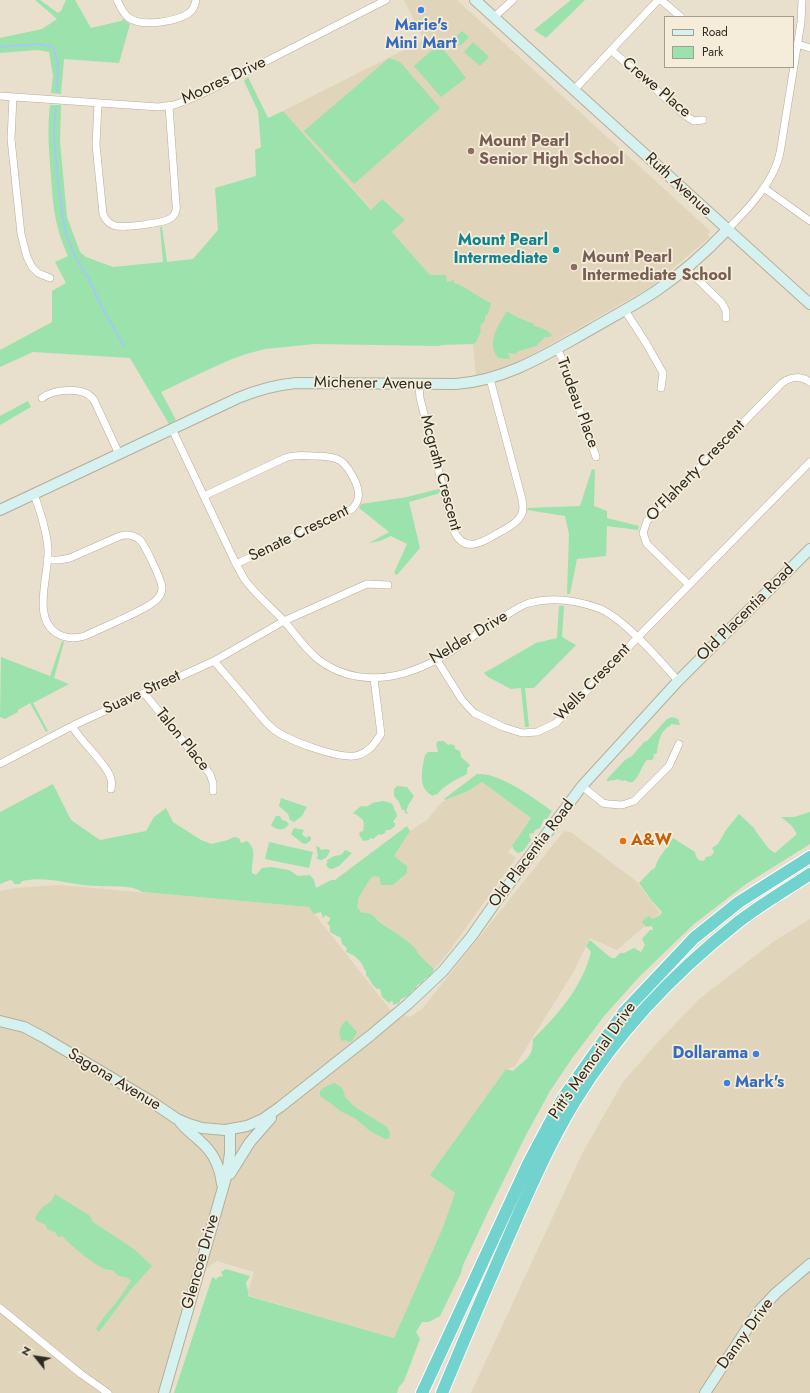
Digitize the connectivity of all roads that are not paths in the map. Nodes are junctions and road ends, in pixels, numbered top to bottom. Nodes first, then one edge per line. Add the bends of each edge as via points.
1 (117, 0) edge
2 (196, 0) edge
3 (386, 0) edge
4 (475, 0) edge
5 (513, 0) edge
6 (660, 0) edge
7 (802, 0) edge
8 (680, 16) edge
9 (494, 17) junction
10 (798, 44) junction
11 (810, 48) edge
12 (611, 50) junction
13 (574, 90) junction
14 (0, 96) edge
15 (13, 97) junction
16 (98, 103) junction
17 (169, 106) junction
18 (703, 120) dead end
19 (764, 188) junction
20 (810, 220) edge
21 (727, 230) junction
22 (686, 268) junction
23 (50, 278) dead end
24 (810, 304) edge
25 (624, 309) junction
26 (726, 318) dead end
27 (557, 348) junction
28 (490, 378) junction
29 (810, 382) edge
30 (419, 385) junction
31 (661, 388) dead end
32 (42, 398) dead end
33 (172, 429) junction
34 (119, 454) junction
35 (596, 457) dead end
36 (810, 462) edge
37 (34, 494) junction
38 (204, 496) junction
39 (0, 510) edge
40 (810, 549) edge
41 (48, 560) junction
42 (236, 564) junction
43 (388, 585) dead end
44 (689, 586) junction
45 (284, 621) junction
46 (636, 638) junction
47 (437, 660) junction
48 (214, 661) junction
49 (374, 679) junction
50 (678, 681) junction
51 (144, 693) junction
52 (72, 726) junction
53 (679, 744) dead end
54 (0, 764) edge
55 (582, 786) junction
56 (111, 789) dead end
57 (213, 791) dead end
58 (810, 857) edge
59 (810, 874) edge
60 (0, 1022) edge
61 (280, 1107) junction
62 (176, 1119) junction
63 (230, 1130) junction
64 (223, 1188) junction
65 (810, 1264) edge
66 (0, 1308) edge
67 (108, 1393) edge
68 (164, 1393) edge
69 (422, 1393) edge
70 (442, 1393) edge
71 (705, 1393) edge

1 - 2 street via 129,18 149,23 184,16 193,9
3 - 17 street, Moores Drive via 204,93
4 - 9 main road, Ruth Avenue
5 - 9 street
6 - 8 street
6 - 12 street
7 - 10 street
9 - 13 main road, Ruth Avenue
10 - 11 street
10 - 19 street via 780,153 774,172
12 - 13 street
12 - 18 street, Crewe Place via 686,116 694,120
13 - 21 main road, Ruth Avenue
14 - 15 street, Moores Drive
15 - 16 street, Moores Drive
15 - 23 street via 11,139 21,234 32,267
16 - 17 street, Moores Drive
16 - 17 street via 96,145 103,214 109,223 120,227 164,222 176,212
19 - 20 street
19 - 21 street
21 - 22 main road, Michener Avenue
21 - 24 main road, Ruth Avenue
22 - 25 main road, Michener Avenue via 654,292
22 - 26 street via 722,303
25 - 27 main road, Michener Avenue
25 - 31 street via 663,374
27 - 28 main road, Michener Avenue via 518,369
27 - 35 street, Trudeau Place
28 - 30 main road, Michener Avenue via 460,384
28 - 30 street, Mcgrath Crescent via 523,508 521,516 513,524 481,543 472,545 462,541 454,531 420,398
29 - 44 street, O'Flaherty Crescent via 796,377 785,380 646,521 643,533 647,544
30 - 33 main road, Michener Avenue via 301,383 272,386 246,395
32 - 34 street via 50,392 60,390 88,394 94,400
33 - 34 main road, Michener Avenue
33 - 38 street, Nelder Drive
34 - 37 main road, Michener Avenue
36 - 44 street
37 - 39 main road, Michener Avenue
37 - 41 street via 47,541
38 - 42 street, Nelder Drive
38 - 42 street, Senate Crescent via 294,456 333,457 350,470 359,493 357,503 352,509
40 - 50 main road, Old Placentia Road
41 - 41 street via 44,616 52,629 64,637 85,636 152,605 162,591 161,582 145,547 132,535 124,534 70,558
42 - 45 street, Nelder Drive via 245,580
43 - 45 street, Suave Street via 367,584
44 - 46 street
45 - 48 street, Suave Street
45 - 49 street, Nelder Drive via 319,660 350,676
46 - 47 street, Nelder Drive via 614,618 598,608 568,600 551,599 528,603
46 - 47 street, Wells Crescent via 556,723 538,732 522,733 503,727 474,712 462,700
46 - 50 street, Nelder Drive
47 - 49 street, Nelder Drive via 405,673
48 - 49 street via 275,730 296,742 342,756 358,756 371,748 381,734
48 - 51 street, Suave Street
50 - 55 main road, Old Placentia Road
51 - 52 street, Suave Street
51 - 57 street, Talon Place via 210,774
52 - 54 street, Suave Street
52 - 56 street via 108,772
53 - 55 street via 669,766 628,804 603,803
55 - 61 main road, Old Placentia Road via 443,972 382,1026
58 - 69 highway, Pitt's Memorial Drive via 739,902 694,938 624,1012 563,1098 532,1155
59 - 70 highway, Pitt's Memorial Drive via 738,922 705,949 675,976 602,1061 574,1102 542,1161
60 - 62 main road, Sagona Avenue via 24,1027 43,1037
61 - 63 main road, Old Placentia Road via 258,1122
61 - 64 main road via 243,1151
62 - 63 main road, Sagona Avenue via 202,1128
62 - 64 main road via 212,1154 220,1172
63 - 64 main road, Glencoe Drive via 229,1160
64 - 68 main road, Glencoe Drive
65 - 71 main road, Danny Drive via 758,1312
66 - 67 street

